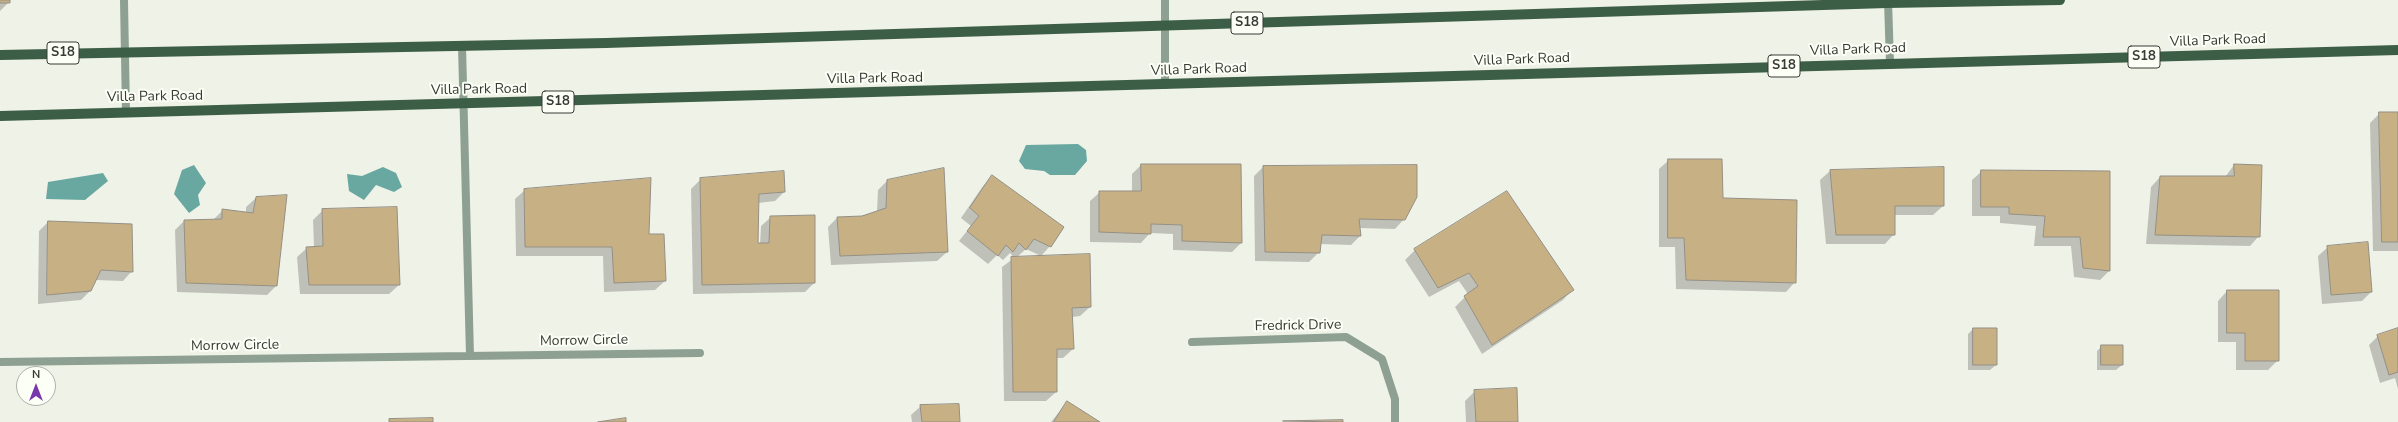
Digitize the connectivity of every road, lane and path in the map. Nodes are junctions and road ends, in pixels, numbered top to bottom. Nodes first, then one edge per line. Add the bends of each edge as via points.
1 (124, 0) edge
2 (1165, 0) edge
3 (2060, 0) edge
4 (1888, 2) edge
5 (1166, 25) junction
6 (462, 46) junction
7 (2398, 50) edge
8 (125, 52) junction
9 (0, 55) edge
10 (1890, 63) junction
11 (1165, 85) junction
12 (463, 104) junction
13 (126, 112) junction
14 (0, 116) edge
15 (1192, 342) dead end
16 (700, 353) dead end
17 (470, 356) junction
18 (0, 362) edge
19 (1396, 422) edge

1 - 8 street
2 - 5 street
3 - 4 main road, S18
4 - 5 main road, S18
4 - 10 street
5 - 6 main road, S18
5 - 11 street
6 - 8 main road, S18
6 - 12 street
7 - 10 main road, Villa Park Road / S18
8 - 9 main road, S18
8 - 13 street
10 - 11 main road, Villa Park Road / S18
11 - 12 main road, Villa Park Road / S18
12 - 13 main road, Villa Park Road / S18
12 - 17 street
13 - 14 main road, Villa Park Road / S18
15 - 19 street, Fredrick Drive via 1346,337 1382,359 1395,399
16 - 17 street, Morrow Circle
17 - 18 street, Morrow Circle

